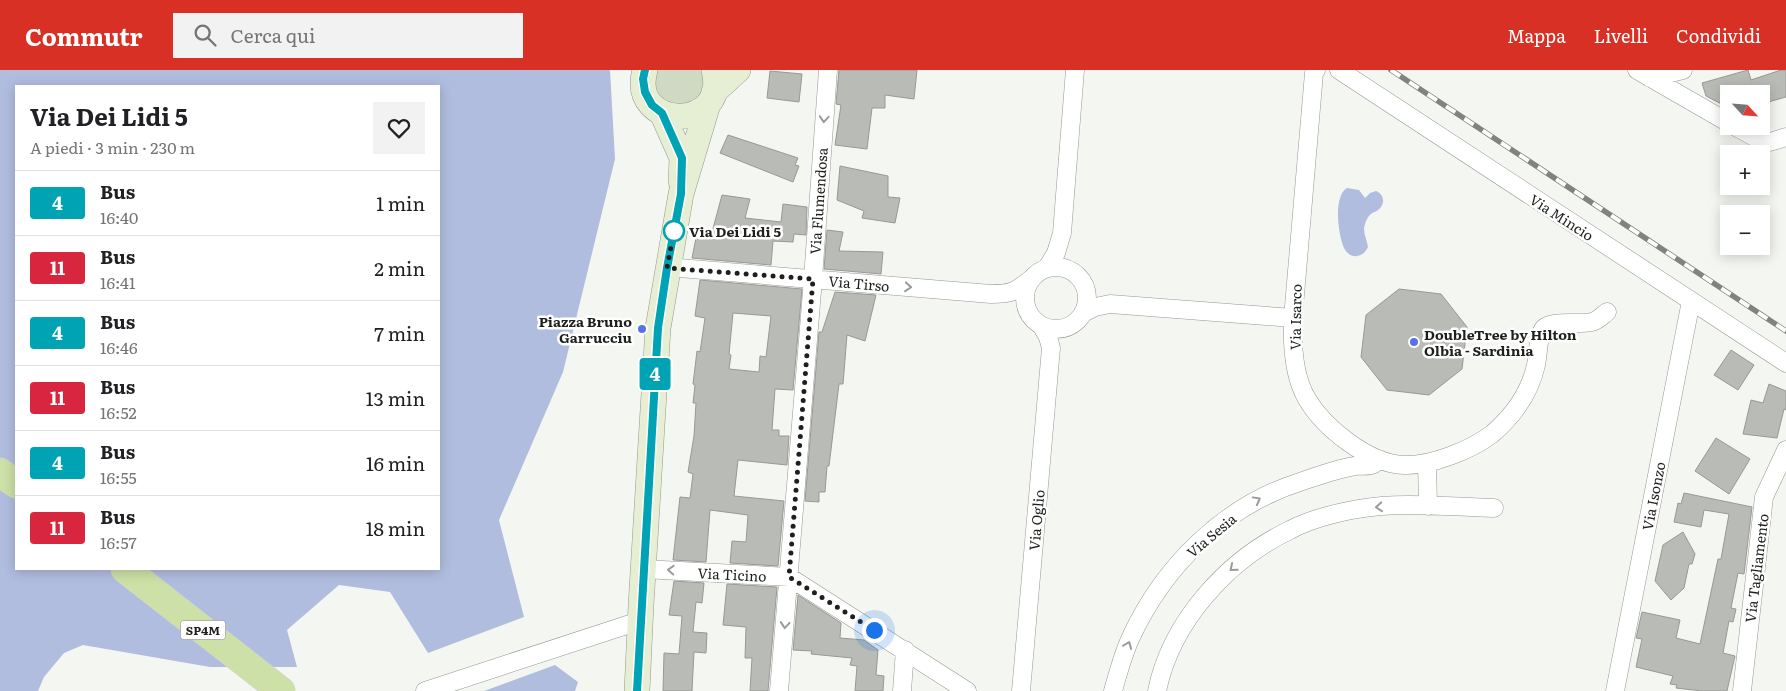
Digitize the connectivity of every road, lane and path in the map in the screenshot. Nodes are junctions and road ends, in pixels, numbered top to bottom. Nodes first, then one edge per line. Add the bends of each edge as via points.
1 (645, 70) edge
2 (738, 70) edge
3 (828, 70) edge
4 (1075, 70) edge
5 (1316, 70) edge
6 (1339, 70) edge
7 (1683, 70) edge
8 (1643, 74) edge
9 (712, 89) edge
10 (662, 113) junction
11 (1720, 118) edge
12 (1751, 135) edge
13 (1786, 137) edge
14 (681, 194) junction
15 (1062, 233) junction
16 (667, 268) junction
17 (1046, 268) junction
18 (1070, 269) junction
19 (813, 279) junction
20 (1031, 279) junction
21 (1087, 293) junction
22 (991, 294) junction
23 (1691, 301) junction
24 (1110, 304) junction
25 (1027, 309) junction
26 (1607, 312) dead end
27 (1083, 314) junction
28 (1293, 318) junction
29 (1041, 325) junction
30 (1062, 328) junction
31 (1051, 348) junction
32 (1786, 363) edge
33 (1786, 450) edge
34 (1379, 459) junction
35 (1427, 463) junction
36 (0, 472) edge
37 (15, 483) edge
38 (1428, 506) junction
39 (1494, 508) dead end
40 (644, 569) junction
41 (125, 570) edge
42 (789, 577) junction
43 (640, 625) junction
44 (905, 650) junction
45 (281, 691) edge
46 (425, 691) edge
47 (637, 691) edge
48 (779, 691) edge
49 (902, 691) edge
50 (967, 691) edge
51 (1021, 691) edge
52 (1112, 691) edge
53 (1156, 691) edge
54 (1615, 691) edge
55 (1742, 691) edge

1 - 10 main road via 645,92 652,105
2 - 9 main road
3 -> 19 street, Via Flumendosa
4 - 15 street
5 - 28 street, Via Isarco
6 - 23 street, Via Mincio
7 - 8 street
8 - 11 street
9 - 10 main road via 693,115 674,117
9 - 14 main road
10 - 14 main road via 682,158
12 - 13 street via 1770,142
14 - 16 main road
15 - 17 street via 1056,253
15 - 18 street via 1064,255
16 - 19 street, Via Tirso
16 - 40 main road via 658,328
17 - 18 street
17 - 20 street
18 - 21 street
19 -> 22 street, Via Tirso
19 - 42 street, Via Flumendosa
20 - 22 street via 1008,294
20 - 25 street via 1026,288
21 - 24 street
21 - 27 street
22 - 25 street via 1015,301
23 - 32 street, Via Mincio
23 - 54 street, Via Isonzo
24 - 27 street
24 - 28 street
25 - 29 street
26 - 35 street, Via Isarco via 1593,322 1552,324 1544,328 1540,334 1536,366 1516,409 1492,434 1473,446
27 - 30 street via 1073,324
28 - 34 street, Via Isarco via 1295,362 1306,398 1340,435
29 - 30 street via 1050,329
29 - 31 street
30 - 31 street
31 - 51 street, Via Oglio
33 - 55 street, Via Tagliamento via 1764,497
34 - 35 street, Via Isarco via 1403,465
52 -> 34 street, Via Sesia via 1130,638 1153,598 1184,557 1209,533 1256,500 1288,486 1346,468 1374,464
35 - 38 street
36 - 37 main road
38 - 39 street
38 -> 53 street via 1360,508 1336,513 1289,530 1254,552 1226,574 1187,620 1166,661
42 -> 40 street, Via Ticino
40 - 43 main road
41 - 45 main road, SP4M
42 - 44 street, Via Ticino
42 -> 48 street, Via Flumendosa
43 - 46 street via 633,623
43 - 47 main road
44 - 49 street
44 - 50 street, Via Ticino

